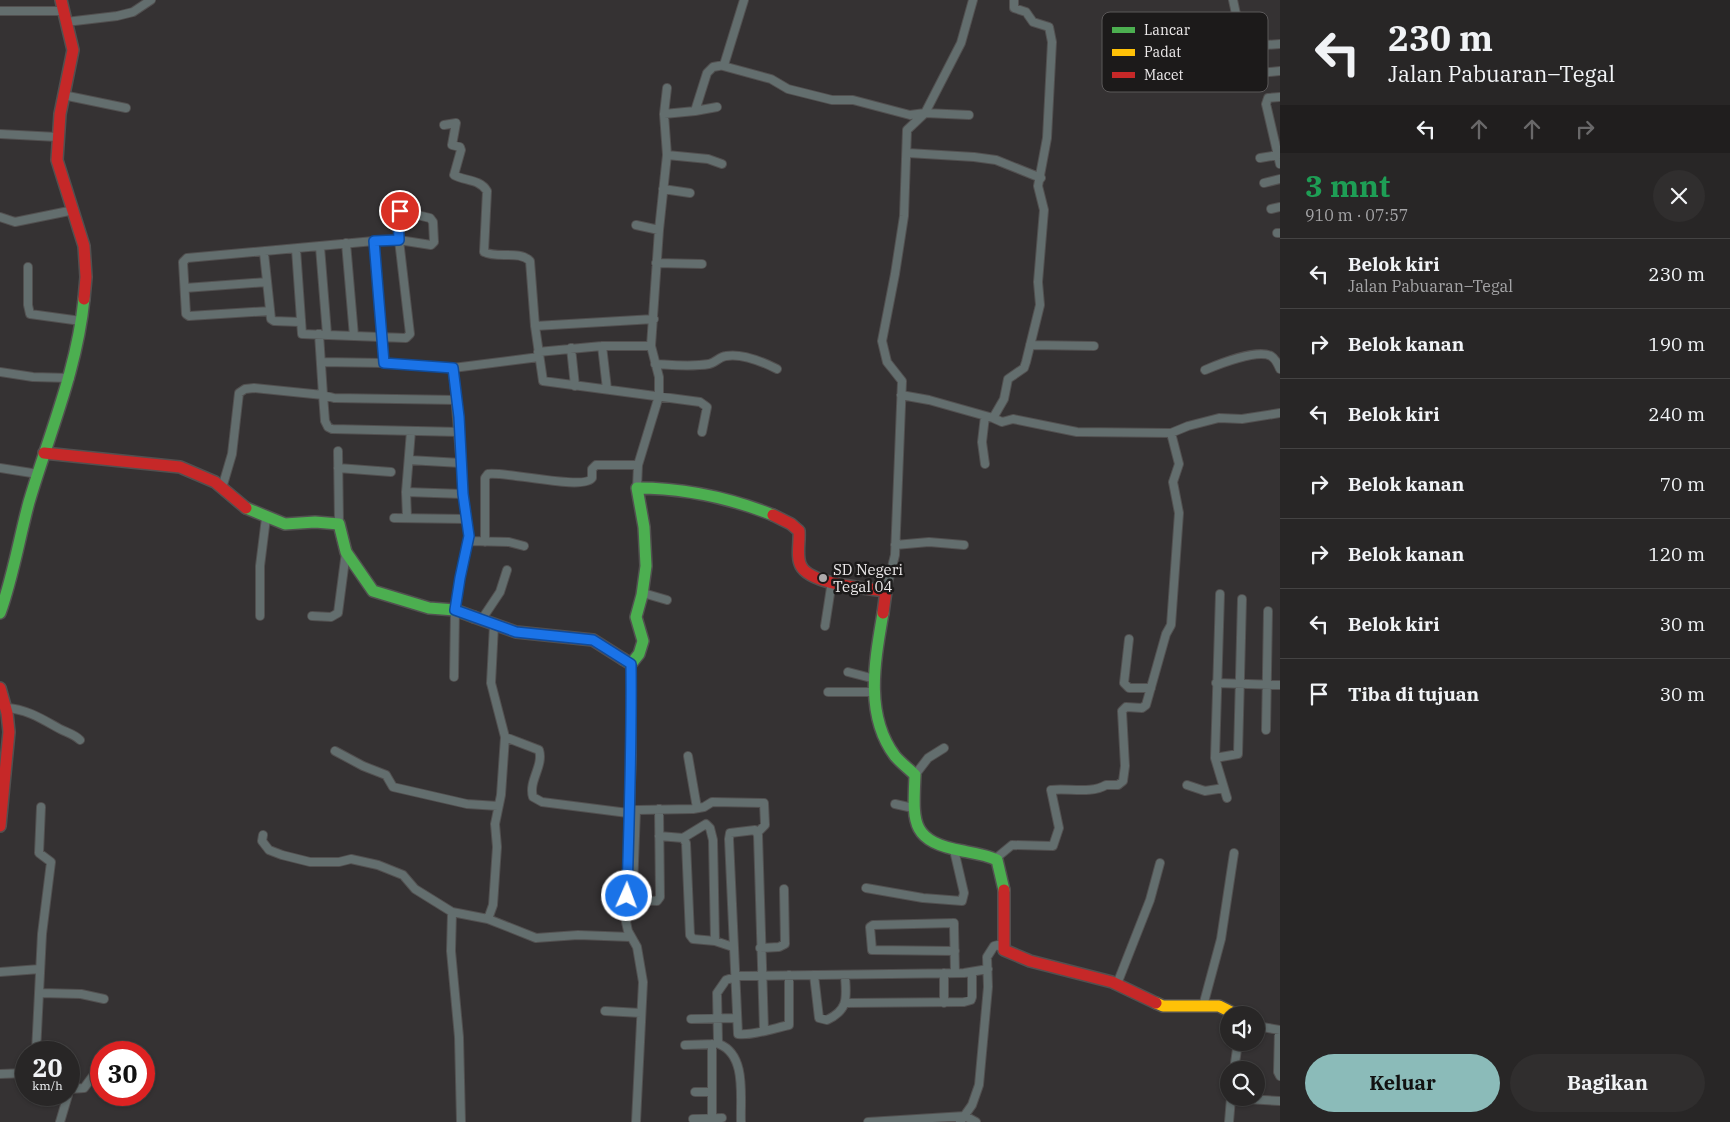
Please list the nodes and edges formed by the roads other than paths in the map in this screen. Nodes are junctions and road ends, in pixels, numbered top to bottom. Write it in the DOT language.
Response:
graph roads {
  1 [pos="151,0"];
  2 [pos="744,0"];
  3 [pos="973,0"];
  4 [pos="1014,0"];
  5 [pos="0,11"];
  6 [pos="63,11"];
  7 [pos="723,66"];
  8 [pos="667,88"];
  9 [pos="63,95"];
  10 [pos="1280,97"];
  11 [pos="717,107"];
  12 [pos="126,108"];
  13 [pos="695,111"];
  14 [pos="925,112"];
  15 [pos="664,114"];
  16 [pos="969,115"];
  17 [pos="444,125"];
  18 [pos="0,134"];
  19 [pos="57,137"];
  20 [pos="908,153"];
  21 [pos="666,155"];
  22 [pos="1278,155"];
  23 [pos="1260,158"];
  24 [pos="722,164"];
  25 [pos="1280,164"];
  26 [pos="1041,178"];
  27 [pos="1280,179"];
  28 [pos="1264,183"];
  29 [pos="663,189"];
  30 [pos="690,192"];
  31 [pos="1280,207"];
  32 [pos="1271,208"];
  33 [pos="74,210"];
  34 [pos="0,217"];
  35 [pos="636,225"];
  36 [pos="659,230"];
  37 [pos="399,240"];
  38 [pos="374,241"];
  39 [pos="346,244"];
  40 [pos="320,247"];
  41 [pos="296,249"];
  42 [pos="264,253"];
  43 [pos="656,263"];
  44 [pos="702,264"];
  45 [pos="28,267"];
  46 [pos="267,282"];
  47 [pos="185,288"];
  48 [pos="270,311"];
  49 [pos="82,315"];
  50 [pos="654,319"];
  51 [pos="300,322"];
  52 [pos="534,326"];
  53 [pos="323,334"];
  54 [pos="354,336"];
  55 [pos="383,337"];
  56 [pos="1030,344"];
  57 [pos="602,346"];
  58 [pos="651,346"];
  59 [pos="1094,346"];
  60 [pos="571,348"];
  61 [pos="538,355"];
  62 [pos="321,362"];
  63 [pos="384,363"];
  64 [pos="655,364"];
  65 [pos="453,368"];
  66 [pos="777,369"];
  67 [pos="1280,369"];
  68 [pos="1206,370"];
  69 [pos="0,372"];
  70 [pos="70,378"];
  71 [pos="575,386"];
  72 [pos="608,389"];
  73 [pos="323,395"];
  74 [pos="901,395"];
  75 [pos="659,396"];
  76 [pos="457,400"];
  77 [pos="1280,413"];
  78 [pos="989,417"];
  79 [pos="411,432"];
  80 [pos="460,432"];
  81 [pos="702,432"];
  82 [pos="1171,433"];
  83 [pos="338,451"];
  84 [pos="44,452"];
  85 [pos="409,460"];
  86 [pos="462,462"];
  87 [pos="985,464"];
  88 [pos="638,465"];
  89 [pos="0,468"];
  90 [pos="338,468"];
  91 [pos="391,472"];
  92 [pos="38,474"];
  93 [pos="222,488"];
  94 [pos="637,488"];
  95 [pos="406,492"];
  96 [pos="463,494"];
  97 [pos="407,517"];
  98 [pos="266,518"];
  99 [pos="394,518"];
  100 [pos="467,519"];
  101 [pos="339,524"];
  102 [pos="469,541"];
  103 [pos="485,542"];
  104 [pos="895,544"];
  105 [pos="964,545"];
  106 [pos="524,546"];
  107 [pos="346,552"];
  108 [pos="507,570"];
  109 [pos="832,581"];
  110 [pos="886,590"];
  111 [pos="643,593"];
  112 [pos="1220,594"];
  113 [pos="1242,599"];
  114 [pos="667,600"];
  115 [pos="455,610"];
  116 [pos="1268,611"];
  117 [pos="0,613"];
  118 [pos="260,616"];
  119 [pos="312,616"];
  120 [pos="482,619"];
  121 [pos="494,625"];
  122 [pos="825,626"];
  123 [pos="1129,639"];
  124 [pos="631,664"];
  125 [pos="848,672"];
  126 [pos="454,677"];
  127 [pos="875,679"];
  128 [pos="1216,683"];
  129 [pos="1240,684"];
  130 [pos="1268,684"];
  131 [pos="1280,685"];
  132 [pos="0,688"];
  133 [pos="1151,688"];
  134 [pos="828,692"];
  135 [pos="873,692"];
  136 [pos="4,707"];
  137 [pos="1266,730"];
  138 [pos="505,737"];
  139 [pos="80,740"];
  140 [pos="944,748"];
  141 [pos="335,750"];
  142 [pos="688,756"];
  143 [pos="1215,758"];
  144 [pos="915,775"];
  145 [pos="1188,785"];
  146 [pos="1224,788"];
  147 [pos="1227,798"];
  148 [pos="895,804"];
  149 [pos="498,806"];
  150 [pos="41,807"];
  151 [pos="697,808"];
  152 [pos="913,808"];
  153 [pos="659,809"];
  154 [pos="628,813"];
  155 [pos="0,826"];
  156 [pos="758,832"];
  157 [pos="263,835"];
  158 [pos="660,836"];
  159 [pos="683,838"];
  160 [pos="954,850"];
  161 [pos="1234,852"];
  162 [pos="995,859"];
  163 [pos="1160,864"];
  164 [pos="866,888"];
  165 [pos="784,889"];
  166 [pos="452,912"];
  167 [pos="488,919"];
  168 [pos="631,936"];
  169 [pos="715,941"];
  170 [pos="733,947"];
  171 [pos="760,948"];
  172 [pos="1004,950"];
  173 [pos="955,951"];
  174 [pos="40,969"];
  175 [pos="988,969"];
  176 [pos="0,972"];
  177 [pos="972,972"];
  178 [pos="944,973"];
  179 [pos="955,973"];
  180 [pos="845,974"];
  181 [pos="789,975"];
  182 [pos="814,975"];
  183 [pos="761,976"];
  184 [pos="734,977"];
  185 [pos="1117,984"];
  186 [pos="40,993"];
  187 [pos="104,999"];
  188 [pos="944,1002"];
  189 [pos="846,1003"];
  190 [pos="1203,1006"];
  191 [pos="1220,1007"];
  192 [pos="606,1011"];
  193 [pos="641,1013"];
  194 [pos="736,1018"];
  195 [pos="691,1019"];
  196 [pos="718,1019"];
  197 [pos="1265,1028"];
  198 [pos="764,1030"];
  199 [pos="1280,1030"];
  200 [pos="37,1041"];
  201 [pos="716,1044"];
  202 [pos="685,1045"];
  203 [pos="15,1073"];
  204 [pos="0,1074"];
  205 [pos="1280,1076"];
  206 [pos="90,1080"];
  207 [pos="80,1089"];
  208 [pos="696,1092"];
  209 [pos="712,1092"];
  210 [pos="1265,1100"];
  211 [pos="1280,1101"];
  212 [pos="65,1106"];
  213 [pos="1230,1106"];
  214 [pos="965,1116"];
  215 [pos="722,1118"];
  216 [pos="693,1119"];
  217 [pos="712,1119"];
  218 [pos="907,1120"];
  219 [pos="880,1121"];
  220 [pos="60,1122"];
  221 [pos="461,1122"];
  222 [pos="636,1122"];
  223 [pos="741,1122"];
  224 [pos="868,1122"];
  225 [pos="960,1122"];
  226 [pos="976,1122"];
  227 [pos="1229,1122"];
  1 -- 6 [label="street"];
  2 -- 7 [label="street"];
  3 -- 14 [label="street"];
  4 -- 26 [label="street"];
  5 -- 6 [label="street"];
  6 -- 9 [label="street"];
  7 -- 13 [label="street"];
  7 -- 14 [label="street"];
  8 -- 15 [label="street"];
  9 -- 12 [label="street"];
  9 -- 19 [label="street"];
  10 -- 22 [label="street"];
  11 -- 13 [label="street"];
  13 -- 15 [label="street"];
  14 -- 16 [label="street"];
  14 -- 20 [label="street"];
  15 -- 21 [label="street"];
  17 -- 52 [label="street"];
  18 -- 19 [label="street"];
  19 -- 33 [label="street"];
  20 -- 26 [label="street"];
  20 -- 74 [label="street"];
  21 -- 24 [label="street"];
  21 -- 29 [label="street"];
  22 -- 23 [label="street"];
  22 -- 25 [label="street"];
  26 -- 56 [label="street"];
  27 -- 28 [label="street"];
  29 -- 30 [label="street"];
  29 -- 36 [label="street"];
  31 -- 32 [label="street"];
  33 -- 34 [label="street"];
  33 -- 49 [label="street"];
  35 -- 36 [label="street"];
  36 -- 43 [label="street"];
  37 -- 37 [label="street"];
  37 -- 38 [label="street"];
  37 -- 55 [label="street"];
  38 -- 39 [label="street"];
  38 -- 55 [label="street"];
  39 -- 40 [label="street"];
  39 -- 54 [label="street"];
  40 -- 41 [label="street"];
  40 -- 53 [label="street"];
  41 -- 42 [label="street"];
  41 -- 51 [label="street"];
  42 -- 46 [label="street"];
  42 -- 47 [label="street"];
  43 -- 44 [label="street"];
  43 -- 50 [label="street"];
  45 -- 49 [label="street"];
  46 -- 47 [label="street"];
  46 -- 48 [label="street"];
  47 -- 48 [label="street"];
  48 -- 51 [label="street"];
  49 -- 70 [label="street"];
  50 -- 52 [label="street"];
  50 -- 58 [label="street"];
  51 -- 53 [label="street"];
  52 -- 61 [label="street"];
  53 -- 54 [label="street"];
  53 -- 62 [label="street"];
  54 -- 55 [label="street"];
  55 -- 63 [label="street"];
  56 -- 59 [label="street"];
  56 -- 78 [label="street"];
  57 -- 58 [label="street"];
  57 -- 60 [label="street"];
  57 -- 72 [label="street"];
  58 -- 64 [label="street"];
  60 -- 61 [label="street"];
  60 -- 71 [label="street"];
  61 -- 65 [label="street"];
  61 -- 71 [label="street"];
  62 -- 63 [label="street"];
  62 -- 73 [label="street"];
  63 -- 65 [label="street"];
  64 -- 66 [label="street"];
  64 -- 75 [label="street"];
  65 -- 76 [label="street"];
  67 -- 68 [label="street"];
  69 -- 70 [label="street"];
  70 -- 84 [label="street"];
  71 -- 72 [label="street"];
  72 -- 75 [label="street"];
  73 -- 76 [label="street"];
  73 -- 79 [label="street"];
  73 -- 93 [label="street"];
  74 -- 78 [label="street"];
  74 -- 104 [label="street"];
  75 -- 81 [label="street"];
  75 -- 88 [label="street"];
  76 -- 80 [label="street"];
  77 -- 82 [label="street"];
  78 -- 82 [label="street"];
  78 -- 87 [label="street"];
  79 -- 80 [label="street"];
  79 -- 85 [label="street"];
  80 -- 86 [label="street"];
  82 -- 133 [label="street"];
  83 -- 90 [label="street"];
  84 -- 92 [label="street"];
  84 -- 93 [label="street"];
  85 -- 86 [label="street"];
  85 -- 95 [label="street"];
  86 -- 96 [label="street"];
  88 -- 94 [label="street"];
  88 -- 103 [label="street"];
  89 -- 92 [label="street"];
  90 -- 91 [label="street"];
  90 -- 101 [label="street"];
  92 -- 117 [label="street"];
  93 -- 98 [label="street"];
  94 -- 109 [label="street"];
  94 -- 111 [label="street"];
  95 -- 96 [label="street"];
  95 -- 97 [label="street"];
  96 -- 100 [label="street"];
  97 -- 99 [label="street"];
  97 -- 100 [label="street"];
  98 -- 101 [label="street"];
  98 -- 118 [label="street"];
  100 -- 102 [label="street"];
  101 -- 107 [label="street"];
  102 -- 103 [label="street"];
  102 -- 115 [label="street"];
  103 -- 106 [label="street"];
  104 -- 105 [label="street"];
  104 -- 110 [label="street"];
  107 -- 115 [label="street"];
  107 -- 119 [label="street"];
  108 -- 120 [label="street"];
  109 -- 110 [label="street"];
  109 -- 122 [label="street"];
  110 -- 127 [label="street"];
  111 -- 114 [label="street"];
  111 -- 124 [label="street"];
  112 -- 128 [label="street"];
  113 -- 129 [label="street"];
  115 -- 120 [label="street"];
  115 -- 126 [label="street"];
  116 -- 130 [label="street"];
  120 -- 121 [label="street"];
  121 -- 124 [label="street"];
  121 -- 138 [label="street"];
  123 -- 133 [label="street"];
  124 -- 154 [label="street"];
  125 -- 127 [label="street"];
  127 -- 135 [label="street"];
  128 -- 129 [label="street"];
  128 -- 143 [label="street"];
  129 -- 130 [label="street"];
  129 -- 143 [label="street"];
  130 -- 131 [label="street"];
  130 -- 137 [label="street"];
  132 -- 136 [label="street"];
  133 -- 162 [label="street"];
  134 -- 135 [label="street"];
  135 -- 144 [label="street"];
  136 -- 139 [label="street"];
  136 -- 155 [label="street"];
  138 -- 149 [label="street"];
  138 -- 154 [label="street"];
  140 -- 144 [label="street"];
  141 -- 149 [label="street"];
  142 -- 151 [label="street"];
  143 -- 146 [label="street"];
  144 -- 152 [label="street"];
  145 -- 146 [label="street"];
  146 -- 147 [label="street"];
  148 -- 152 [label="street"];
  149 -- 167 [label="street"];
  150 -- 174 [label="street"];
  151 -- 153 [label="street"];
  151 -- 156 [label="street"];
  152 -- 160 [label="street"];
  153 -- 158 [label="street"];
  153 -- 158 [label="street"];
  154 -- 168 [label="street"];
  156 -- 170 [label="street"];
  156 -- 171 [label="street"];
  157 -- 166 [label="street"];
  158 -- 159 [label="street"];
  159 -- 169 [label="street"];
  159 -- 169 [label="street"];
  160 -- 162 [label="street"];
  160 -- 164 [label="street"];
  161 -- 190 [label="street"];
  162 -- 172 [label="street"];
  163 -- 185 [label="street"];
  165 -- 171 [label="street"];
  166 -- 167 [label="street"];
  166 -- 221 [label="street"];
  167 -- 168 [label="street"];
  168 -- 193 [label="street"];
  169 -- 170 [label="street"];
  170 -- 184 [label="street"];
  171 -- 183 [label="street"];
  172 -- 175 [label="street"];
  172 -- 185 [label="street"];
  173 -- 173 [label="street"];
  173 -- 179 [label="street"];
  174 -- 176 [label="street"];
  174 -- 186 [label="street"];
  175 -- 177 [label="street"];
  175 -- 214 [label="street"];
  177 -- 179 [label="street"];
  177 -- 188 [label="street"];
  178 -- 179 [label="street"];
  178 -- 180 [label="street"];
  178 -- 188 [label="street"];
  180 -- 182 [label="street"];
  180 -- 189 [label="street"];
  181 -- 182 [label="street"];
  181 -- 183 [label="street"];
  181 -- 198 [label="street"];
  182 -- 189 [label="street"];
  183 -- 184 [label="street"];
  183 -- 198 [label="street"];
  184 -- 194 [label="street"];
  184 -- 196 [label="street"];
  185 -- 190 [label="street"];
  186 -- 187 [label="street"];
  186 -- 200 [label="street"];
  188 -- 189 [label="street"];
  190 -- 191 [label="street"];
  192 -- 193 [label="street"];
  193 -- 222 [label="street"];
  194 -- 196 [label="street"];
  194 -- 198 [label="street"];
  195 -- 196 [label="street"];
  196 -- 201 [label="street"];
  197 -- 199 [label="street"];
  199 -- 205 [label="street"];
  201 -- 202 [label="street"];
  201 -- 209 [label="street"];
  201 -- 223 [label="street"];
  203 -- 204 [label="street"];
  206 -- 207 [label="street"];
  208 -- 209 [label="street"];
  209 -- 217 [label="street"];
  210 -- 211 [label="street"];
  212 -- 220 [label="street"];
  213 -- 227 [label="street"];
  214 -- 218 [label="street"];
  214 -- 225 [label="street"];
  214 -- 226 [label="street"];
  215 -- 217 [label="street"];
  216 -- 217 [label="street"];
  218 -- 219 [label="street"];
  219 -- 224 [label="street"];
}
